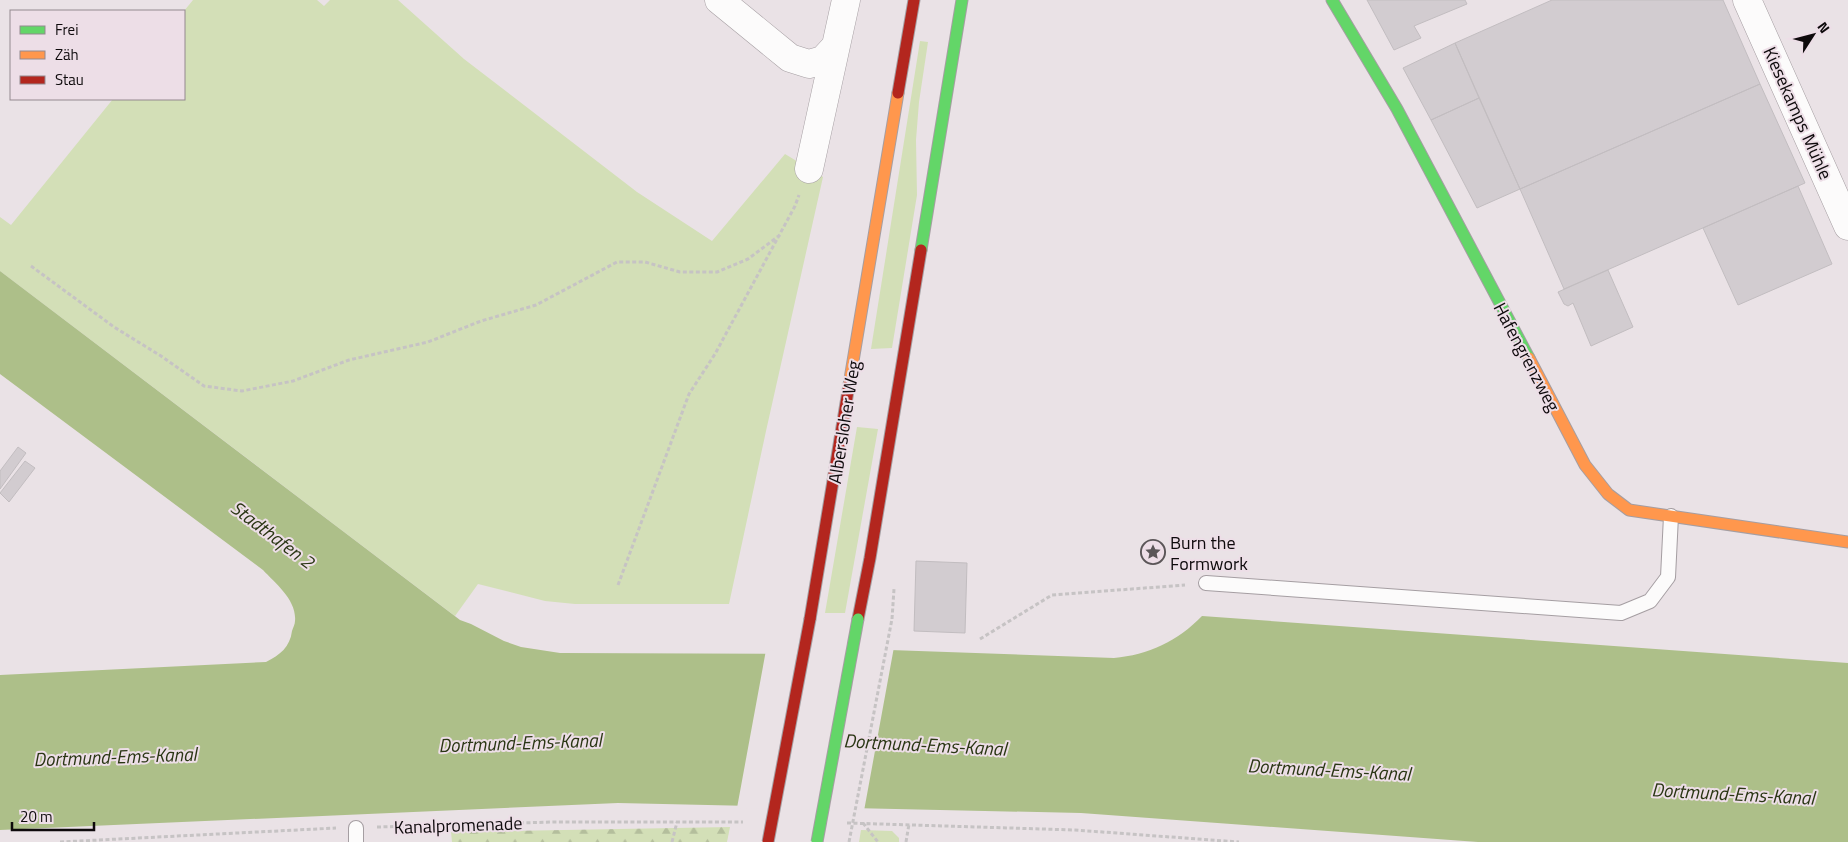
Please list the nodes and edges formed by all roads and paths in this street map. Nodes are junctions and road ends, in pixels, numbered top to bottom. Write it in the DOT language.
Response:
graph roads {
  1 [pos="718,0"];
  2 [pos="846,0"];
  3 [pos="914,0"];
  4 [pos="962,0"];
  5 [pos="1332,0"];
  6 [pos="1747,0"];
  7 [pos="835,47"];
  8 [pos="809,169"];
  9 [pos="1848,226"];
  10 [pos="780,235"];
  11 [pos="31,266"];
  12 [pos="1671,516"];
  13 [pos="1848,542"];
  14 [pos="1206,583"];
  15 [pos="618,585"];
  16 [pos="892,619"];
  17 [pos="980,639"];
  18 [pos="862,823"];
  19 [pos="356,835"];
  20 [pos="60,842"];
  21 [pos="672,842"];
  22 [pos="768,842"];
  23 [pos="817,842"];
  24 [pos="849,842"];
  25 [pos="878,842"];
  26 [pos="906,842"];
  27 [pos="1239,842"];
  1 -- 7 [label="street"];
  2 -- 7 [label="street"];
  3 -- 22 [label="main road, Albersloher Weg, bridge"];
  4 -- 23 [label="main road, bridge"];
  5 -- 12 [label="main road, Hafengrenzweg"];
  6 -- 9 [label="street, Kiesekamps Mühle"];
  7 -- 8 [label="street"];
  8 -- 10 [label="path"];
  10 -- 11 [label="path"];
  10 -- 15 [label="path"];
  12 -- 13 [label="main road, Hafengrenzweg"];
  12 -- 14 [label="lane"];
  14 -- 17 [label="path"];
  16 -- 24 [label="path, bridge"];
  18 -- 25 [label="path"];
  19 -- 20 [label="path, Kanalpromenade"];
  19 -- 21 [label="path, Kanalpromenade"];
  26 -- 27 [label="path"];
}
